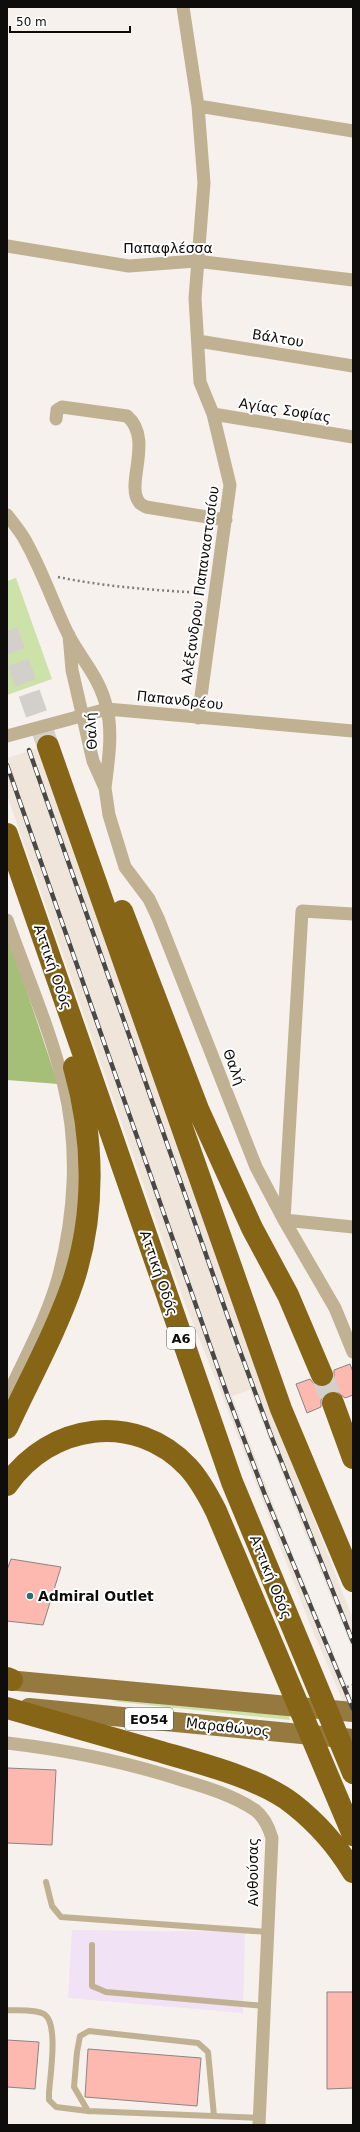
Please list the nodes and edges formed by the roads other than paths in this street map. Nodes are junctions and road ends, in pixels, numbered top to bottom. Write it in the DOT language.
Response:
graph roads {
  1 [pos="183,7"];
  2 [pos="198,106"];
  3 [pos="353,131"];
  4 [pos="7,246"];
  5 [pos="196,261"];
  6 [pos="353,280"];
  7 [pos="198,340"];
  8 [pos="353,366"];
  9 [pos="213,414"];
  10 [pos="56,418"];
  11 [pos="353,437"];
  12 [pos="7,515"];
  13 [pos="226,520"];
  14 [pos="69,635"];
  15 [pos="108,709"];
  16 [pos="83,714"];
  17 [pos="198,718"];
  18 [pos="353,732"];
  19 [pos="7,736"];
  20 [pos="104,788"];
  21 [pos="7,834"];
  22 [pos="29,896"];
  23 [pos="353,914"];
  24 [pos="7,920"];
  25 [pos="284,1220"];
  26 [pos="353,1227"];
  27 [pos="353,1352"];
  28 [pos="322,1374"];
  29 [pos="7,1397"];
  30 [pos="333,1403"];
  31 [pos="7,1428"];
  32 [pos="353,1458"];
  33 [pos="7,1485"];
  34 [pos="353,1581"];
  35 [pos="9,1679"];
  36 [pos="7,1707"];
  37 [pos="353,1712"];
  38 [pos="353,1739"];
  39 [pos="7,1743"];
  40 [pos="353,1773"];
  41 [pos="353,1835"];
  42 [pos="353,1872"];
  43 [pos="46,1882"];
  44 [pos="268,1932"];
  45 [pos="92,1946"];
  46 [pos="265,2006"];
  47 [pos="7,2010"];
  48 [pos="88,2111"];
  49 [pos="214,2116"];
  50 [pos="259,2121"];
  1 -- 2 [label="street, Αλέξανδρου Παπαναστασίου"];
  2 -- 3 [label="street"];
  2 -- 5 [label="street, Αλέξανδρου Παπαναστασίου"];
  4 -- 5 [label="street, Παπαφλέσσα"];
  5 -- 6 [label="street, Παπαφλέσσα"];
  5 -- 7 [label="street, Αλέξανδρου Παπαναστασίου"];
  7 -- 8 [label="street, Βάλτου"];
  7 -- 9 [label="street, Αλέξανδρου Παπαναστασίου"];
  9 -- 11 [label="street, Αγίας Σοφίας"];
  9 -- 13 [label="street, Αλέξανδρου Παπαναστασίου"];
  10 -- 13 [label="street"];
  12 -- 14 [label="street, Θαλή"];
  13 -- 17 [label="street, Αλέξανδρου Παπαναστασίου"];
  14 -- 15 [label="street, Θαλή"];
  14 -- 16 [label="street, Θαλή"];
  15 -- 16 [label="street, Παπανδρέου"];
  15 -- 17 [label="street, Παπανδρέου"];
  15 -- 20 [label="street, Θαλή"];
  16 -- 19 [label="street, Παπανδρέου"];
  16 -- 20 [label="street, Θαλή"];
  17 -- 18 [label="street, Παπανδρέου"];
  20 -- 25 [label="street, Θαλή"];
  21 -- 22 [label="highway, Αττική Οδός / Α6"];
  22 -- 31 [label="highway"];
  22 -- 40 [label="highway, Αττική Οδός / Α6"];
  23 -- 25 [label="street"];
  24 -- 29 [label="street"];
  25 -- 26 [label="street"];
  25 -- 27 [label="street, Θαλή"];
  28 -- 34 [label="highway"];
  30 -- 32 [label="highway"];
  33 -- 41 [label="highway"];
  35 -- 37 [label="main road, Μαραθώνος / ΕΟ54"];
  36 -- 38 [label="main road, Μαραθώνος / ΕΟ54"];
  36 -- 42 [label="highway"];
  39 -- 44 [label="street, Ανθούσας"];
  43 -- 44 [label="lane"];
  44 -- 46 [label="street, Ανθούσας"];
  45 -- 46 [label="lane"];
  46 -- 50 [label="street, Ανθούσας"];
  47 -- 48 [label="lane"];
  48 -- 49 [label="lane"];
  48 -- 49 [label="lane"];
  49 -- 50 [label="lane"];
}
